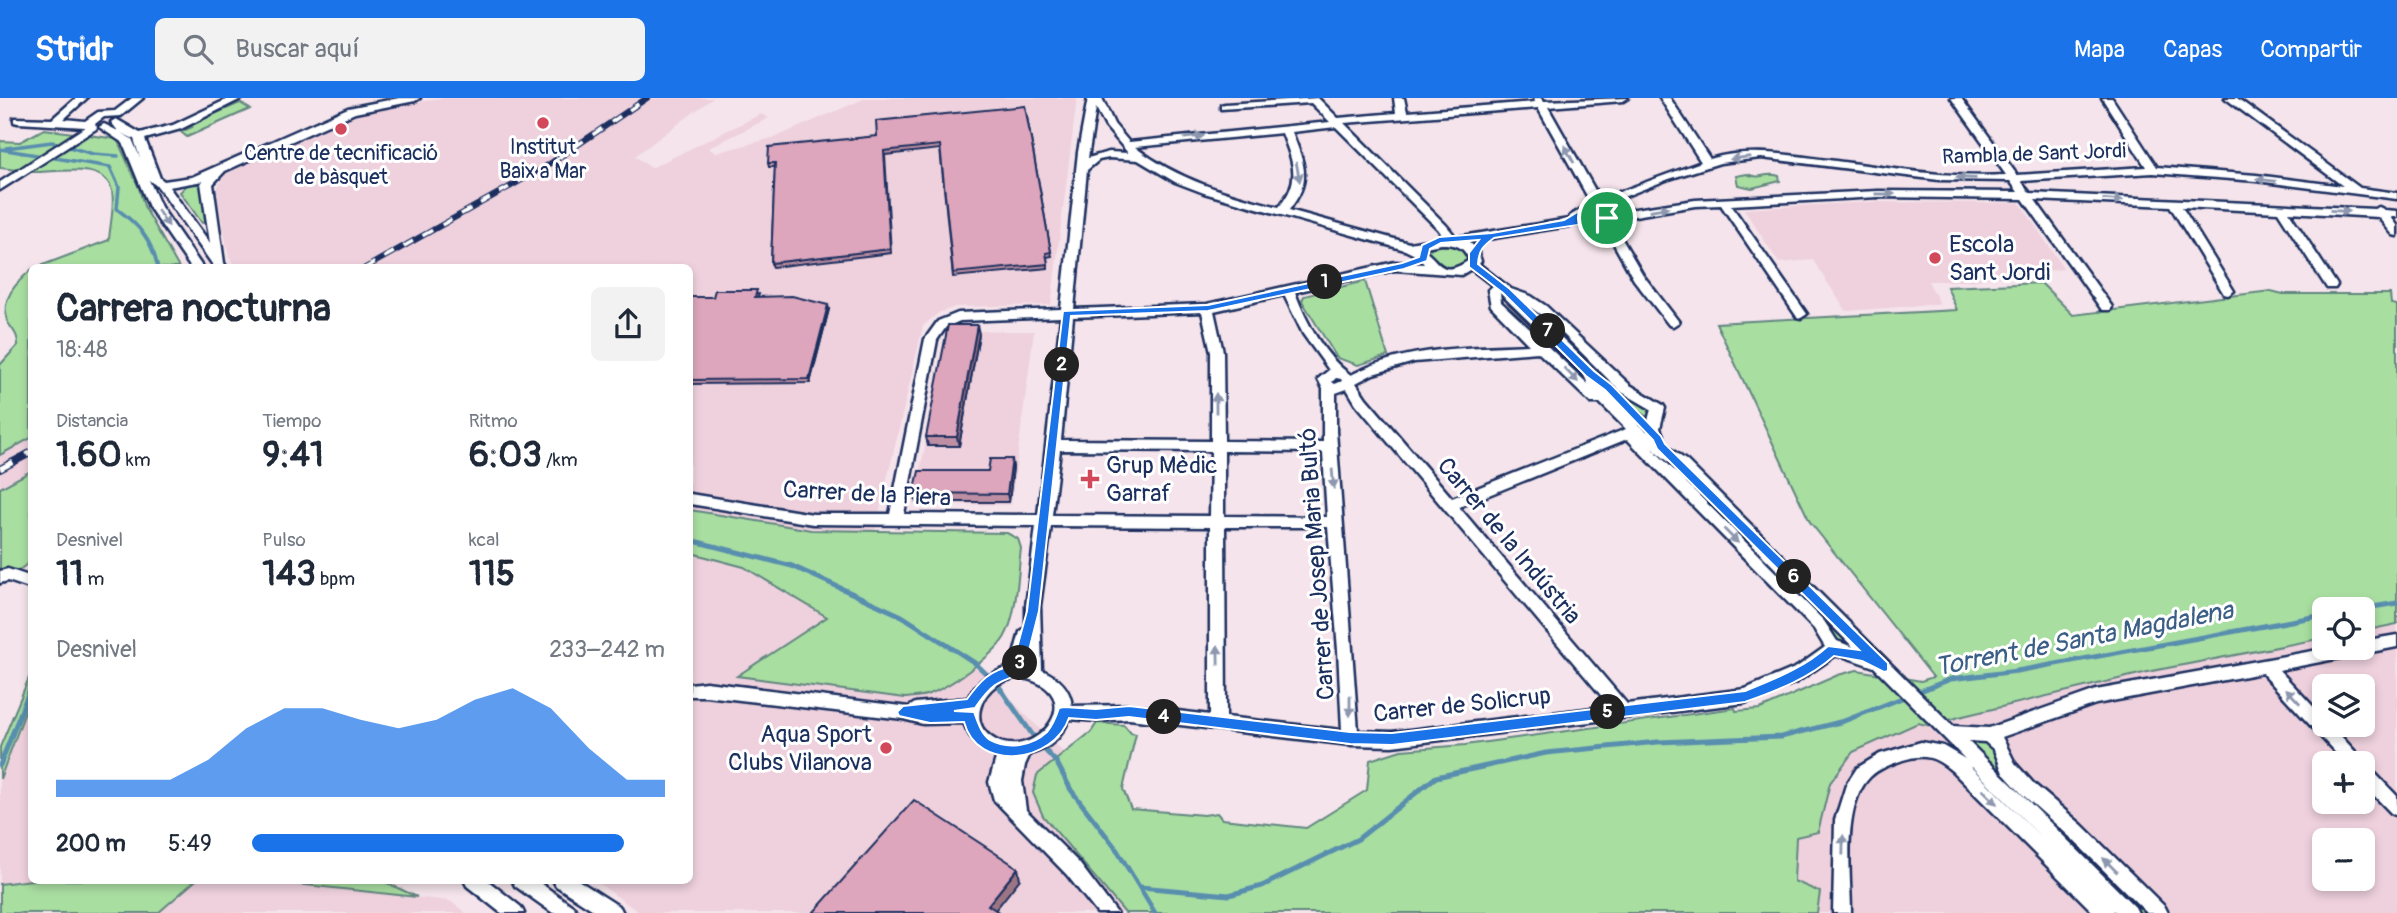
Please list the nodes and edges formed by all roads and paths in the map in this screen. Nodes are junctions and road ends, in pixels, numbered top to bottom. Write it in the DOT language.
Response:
graph roads {
  1 [pos="82,98"];
  2 [pos="129,98"];
  3 [pos="138,98"];
  4 [pos="238,98"];
  5 [pos="415,98"];
  6 [pos="1095,98"];
  7 [pos="1399,98"];
  8 [pos="1623,98"];
  9 [pos="1665,98"];
  10 [pos="1956,98"];
  11 [pos="2107,98"];
  12 [pos="2230,98"];
  13 [pos="1313,99"];
  14 [pos="1540,101"];
  15 [pos="1225,107"];
  16 [pos="114,116"];
  17 [pos="1402,116"];
  18 [pos="18,120"];
  19 [pos="55,122"];
  20 [pos="1336,123"];
  21 [pos="95,124"];
  22 [pos="1286,129"];
  23 [pos="139,137"];
  24 [pos="1126,145"];
  25 [pos="1139,157"];
  26 [pos="1707,164"];
  27 [pos="1084,167"];
  28 [pos="2153,170"];
  29 [pos="2011,177"];
  30 [pos="201,181"];
  31 [pos="162,185"];
  32 [pos="0,187"];
  33 [pos="2358,191"];
  34 [pos="2025,196"];
  35 [pos="2397,196"];
  36 [pos="1724,202"];
  37 [pos="2173,202"];
  38 [pos="1596,204"];
  39 [pos="2281,208"];
  40 [pos="1282,211"];
  41 [pos="2382,213"];
  42 [pos="2397,214"];
  43 [pos="1607,218"];
  44 [pos="1567,222"];
  45 [pos="1438,225"];
  46 [pos="2397,232"];
  47 [pos="1492,236"];
  48 [pos="1454,240"];
  49 [pos="1427,250"];
  50 [pos="1473,259"];
  51 [pos="194,264"];
  52 [pos="219,264"];
  53 [pos="220,264"];
  54 [pos="1404,265"];
  55 [pos="1437,269"];
  56 [pos="1457,272"];
  57 [pos="2332,285"];
  58 [pos="1288,290"];
  59 [pos="1500,291"];
  60 [pos="2228,292"];
  61 [pos="2106,307"];
  62 [pos="1208,308"];
  63 [pos="1067,313"];
  64 [pos="1801,314"];
  65 [pos="1673,321"];
  66 [pos="1538,322"];
  67 [pos="1537,343"];
  68 [pos="1590,373"];
  69 [pos="1337,381"];
  70 [pos="1618,412"];
  71 [pos="1654,419"];
  72 [pos="1639,421"];
  73 [pos="1629,433"];
  74 [pos="1659,442"];
  75 [pos="1054,445"];
  76 [pos="1216,446"];
  77 [pos="1331,447"];
  78 [pos="693,499"];
  79 [pos="1449,505"];
  80 [pos="896,519"];
  81 [pos="1043,521"];
  82 [pos="1337,522"];
  83 [pos="1218,523"];
  84 [pos="0,577"];
  85 [pos="28,582"];
  86 [pos="1032,617"];
  87 [pos="2397,641"];
  88 [pos="2375,645"];
  89 [pos="1840,650"];
  90 [pos="2312,656"];
  91 [pos="2265,665"];
  92 [pos="1884,667"];
  93 [pos="1013,671"];
  94 [pos="1034,672"];
  95 [pos="693,690"];
  96 [pos="971,705"];
  97 [pos="1623,710"];
  98 [pos="1063,713"];
  99 [pos="1219,723"];
  100 [pos="1943,727"];
  101 [pos="1989,735"];
  102 [pos="1350,738"];
  103 [pos="1026,749"];
  104 [pos="1006,751"];
  105 [pos="2345,751"];
  106 [pos="1966,774"];
  107 [pos="2375,785"];
  108 [pos="2397,808"];
  109 [pos="1018,812"];
  110 [pos="478,884"];
  111 [pos="527,884"];
  112 [pos="568,884"];
  113 [pos="515,913"];
  114 [pos="568,913"];
  115 [pos="614,913"];
  116 [pos="1108,913"];
  117 [pos="1842,913"];
  118 [pos="2106,913"];
  119 [pos="2129,913"];
  120 [pos="2159,913"];
  1 -- 19 [label="street"];
  2 -- 16 [label="street"];
  3 -- 16 [label="street"];
  4 -- 23 [label="street"];
  5 -- 30 [label="street"];
  6 -- 24 [label="street"];
  6 -- 27 [label="street"];
  7 -- 17 [label="street"];
  8 -- 14 [label="street"];
  9 -- 26 [label="street"];
  10 -- 29 [label="street"];
  11 -- 28 [label="street"];
  12 -- 33 [label="street"];
  13 -- 15 [label="street"];
  13 -- 20 [label="street"];
  14 -- 17 [label="street"];
  38 -- 14 [label="street, one-way"];
  16 -- 21 [label="street"];
  16 -- 23 [label="street"];
  17 -- 20 [label="street"];
  18 -- 19 [label="street"];
  19 -- 21 [label="street"];
  20 -- 22 [label="street"];
  20 -- 45 [label="street"];
  21 -- 32 [label="street"];
  21 -- 51 [label="street, one-way"];
  24 -- 22 [label="street, one-way"];
  22 -- 40 [label="street, one-way"];
  23 -- 31 [label="street"];
  24 -- 25 [label="street"];
  25 -- 27 [label="street"];
  25 -- 40 [label="street"];
  29 -- 26 [label="street, Rambla de Sant Jordi, one-way"];
  26 -- 38 [label="street, Rambla de Sant Jordi"];
  27 -- 63 [label="street"];
  28 -- 29 [label="street, Rambla de Sant Jordi"];
  33 -- 28 [label="street, Rambla de Sant Jordi, one-way"];
  29 -- 34 [label="street"];
  30 -- 31 [label="street"];
  30 -- 53 [label="street"];
  31 -- 52 [label="street"];
  33 -- 35 [label="street, Rambla de Sant Jordi"];
  33 -- 41 [label="street"];
  36 -- 34 [label="street, Rambla de Sant Jordi, one-way"];
  34 -- 37 [label="street, Rambla de Sant Jordi, one-way"];
  34 -- 61 [label="street"];
  43 -- 36 [label="street, Rambla de Sant Jordi, one-way"];
  36 -- 64 [label="street"];
  37 -- 39 [label="street, Rambla de Sant Jordi"];
  37 -- 60 [label="street"];
  38 -- 43 [label="street"];
  38 -- 44 [label="street, Rambla de Sant Jordi"];
  39 -- 41 [label="street, Rambla de Sant Jordi, one-way"];
  39 -- 57 [label="street"];
  40 -- 49 [label="street"];
  41 -- 42 [label="street, Rambla de Sant Jordi"];
  41 -- 46 [label="street"];
  43 -- 44 [label="street, Rambla de Sant Jordi"];
  43 -- 65 [label="street"];
  44 -- 47 [label="street, Rambla de Sant Jordi"];
  45 -- 48 [label="street"];
  45 -- 49 [label="street"];
  47 -- 48 [label="street, Rambla de Sant Jordi"];
  47 -- 50 [label="street"];
  48 -- 49 [label="street, Rambla de Sant Jordi"];
  48 -- 50 [label="street"];
  49 -- 54 [label="street, Rambla de Sant Jordi"];
  49 -- 55 [label="street"];
  50 -- 56 [label="street"];
  50 -- 59 [label="street"];
  54 -- 55 [label="street"];
  54 -- 58 [label="street"];
  55 -- 56 [label="street"];
  56 -- 59 [label="street"];
  58 -- 62 [label="street"];
  58 -- 69 [label="street"];
  59 -- 66 [label="street"];
  59 -- 67 [label="street"];
  59 -- 71 [label="street"];
  62 -- 63 [label="street"];
  76 -- 62 [label="street, one-way"];
  63 -- 75 [label="street"];
  63 -- 80 [label="street"];
  66 -- 67 [label="street"];
  66 -- 68 [label="street"];
  67 -- 69 [label="street"];
  67 -- 73 [label="street, one-way"];
  68 -- 70 [label="street"];
  68 -- 72 [label="street"];
  69 -- 77 [label="street, Carrer de Josep Maria Bultó"];
  69 -- 79 [label="street, Carrer de la Indústria"];
  70 -- 72 [label="street"];
  70 -- 74 [label="street"];
  71 -- 72 [label="street"];
  71 -- 74 [label="street"];
  72 -- 74 [label="street"];
  73 -- 79 [label="street"];
  73 -- 89 [label="street, one-way"];
  74 -- 92 [label="street"];
  75 -- 76 [label="street"];
  75 -- 81 [label="street"];
  76 -- 77 [label="street"];
  76 -- 83 [label="street"];
  77 -- 82 [label="street, Carrer de Josep Maria Bultó, one-way"];
  78 -- 80 [label="street, Carrer de la Piera"];
  79 -- 97 [label="street, Carrer de la Indústria"];
  80 -- 81 [label="street, Carrer de la Piera"];
  81 -- 83 [label="street, Carrer de la Piera"];
  81 -- 86 [label="street"];
  82 -- 83 [label="street, Carrer de la Piera"];
  82 -- 102 [label="street, Carrer de Josep Maria Bultó, one-way"];
  99 -- 83 [label="street, one-way"];
  84 -- 85 [label="street"];
  86 -- 93 [label="street"];
  86 -- 94 [label="street"];
  87 -- 88 [label="street"];
  89 -- 92 [label="street"];
  89 -- 97 [label="street, Carrer de Solicrup"];
  90 -- 91 [label="street"];
  91 -- 101 [label="street"];
  105 -- 91 [label="street, one-way"];
  92 -- 100 [label="street"];
  93 -- 94 [label="street"];
  93 -- 96 [label="street"];
  94 -- 98 [label="street"];
  95 -- 96 [label="street"];
  96 -- 104 [label="street"];
  97 -- 102 [label="street, Carrer de Solicrup"];
  98 -- 99 [label="street, Carrer de Solicrup"];
  98 -- 103 [label="street"];
  99 -- 102 [label="street, Carrer de Solicrup"];
  100 -- 101 [label="street"];
  100 -- 106 [label="street"];
  100 -- 119 [label="street"];
  120 -- 101 [label="street, one-way"];
  103 -- 104 [label="street"];
  103 -- 109 [label="street"];
  104 -- 109 [label="street"];
  117 -- 106 [label="street, one-way"];
  106 -- 118 [label="street, one-way"];
  107 -- 108 [label="street"];
  109 -- 116 [label="street"];
  110 -- 113 [label="street"];
  111 -- 114 [label="street"];
  112 -- 115 [label="street"];
}
